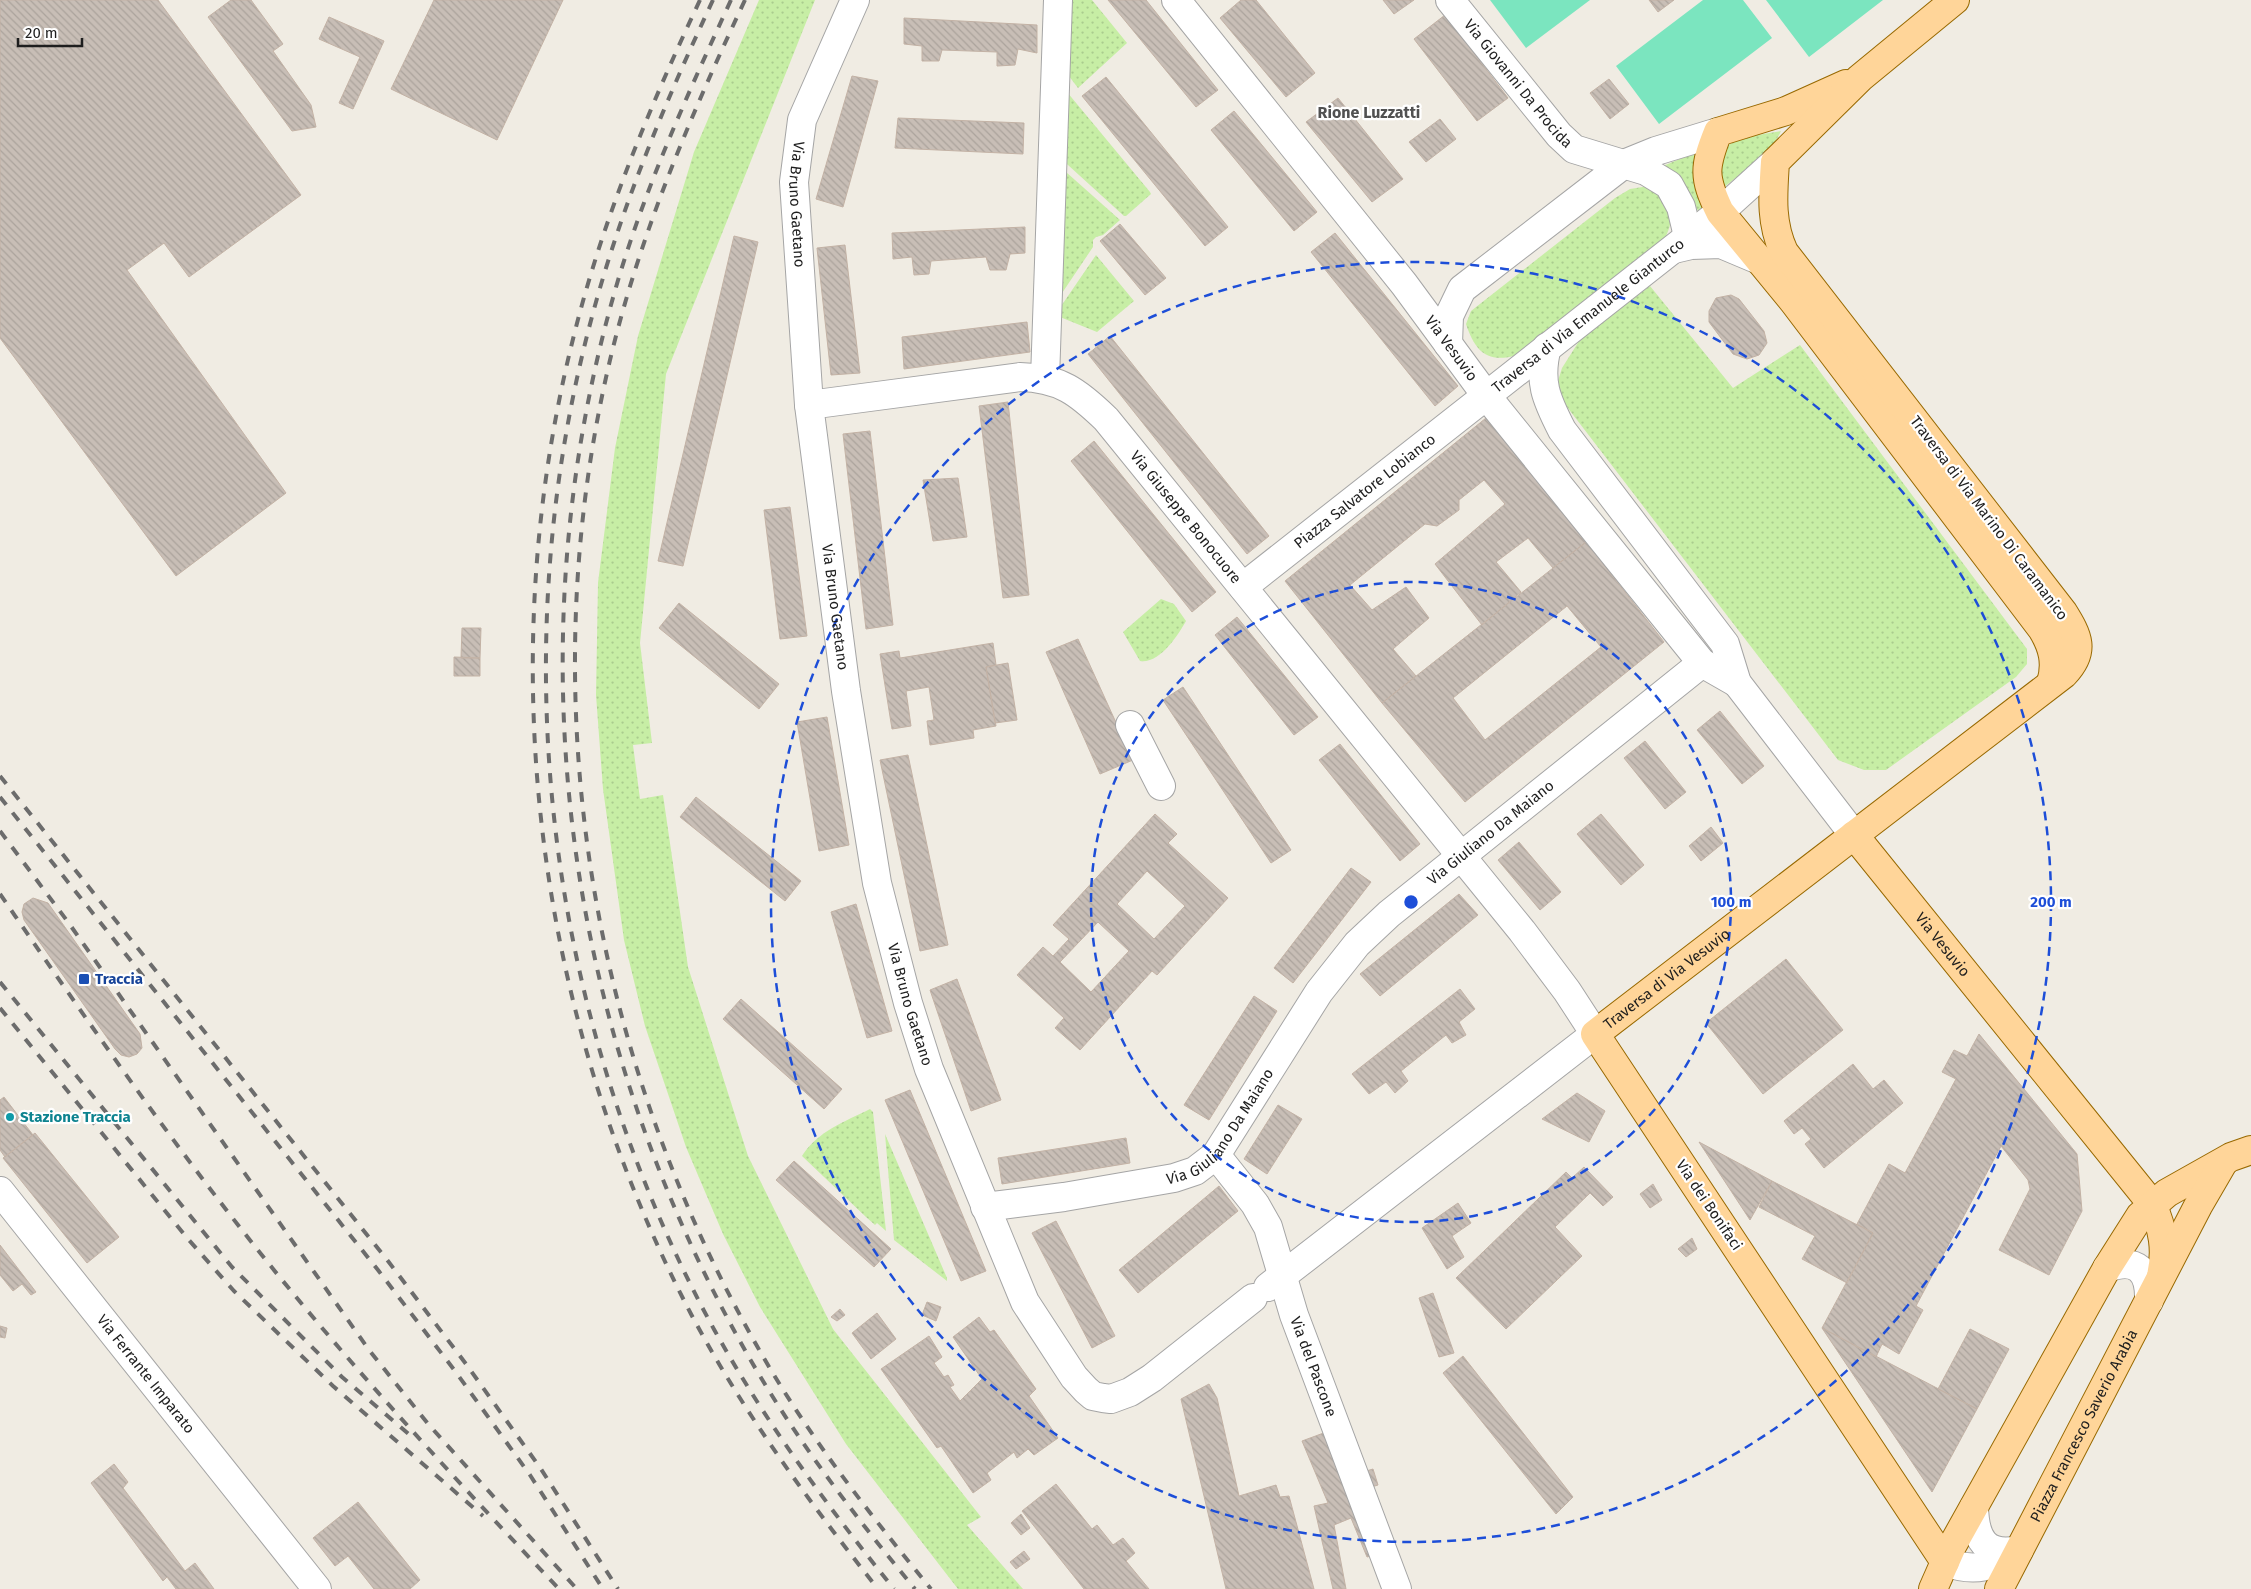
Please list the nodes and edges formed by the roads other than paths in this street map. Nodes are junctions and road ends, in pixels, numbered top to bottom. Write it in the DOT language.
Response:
graph roads {
  1 [pos="855,0"];
  2 [pos="1058,0"];
  3 [pos="1176,0"];
  4 [pos="1450,0"];
  5 [pos="1955,0"];
  6 [pos="1860,78"];
  7 [pos="1718,132"];
  8 [pos="1775,162"];
  9 [pos="1624,164"];
  10 [pos="1720,212"];
  11 [pos="1680,242"];
  12 [pos="1759,260"];
  13 [pos="1404,284"];
  14 [pos="1462,289"];
  15 [pos="1448,344"];
  16 [pos="1547,347"];
  17 [pos="1045,379"];
  18 [pos="1485,394"];
  19 [pos="809,405"];
  20 [pos="1242,587"];
  21 [pos="1702,663"];
  22 [pos="1737,683"];
  23 [pos="2051,684"];
  24 [pos="1130,726"];
  25 [pos="1161,786"];
  26 [pos="1854,835"];
  27 [pos="1462,856"];
  28 [pos="1595,1034"];
  29 [pos="2251,1150"];
  30 [pos="1216,1156"];
  31 [pos="2224,1162"];
  32 [pos="0,1191"];
  33 [pos="2152,1204"];
  34 [pos="985,1207"];
  35 [pos="2107,1268"];
  36 [pos="2161,1276"];
  37 [pos="1268,1287"];
  38 [pos="2149,1301"];
  39 [pos="1974,1507"];
  40 [pos="2019,1550"];
  41 [pos="1945,1562"];
  42 [pos="317,1589"];
  43 [pos="1397,1589"];
  44 [pos="1933,1589"];
  45 [pos="1956,1589"];
  46 [pos="2000,1589"];
  1 -- 19 [label="street, Via Bruno Gaetano"];
  2 -- 17 [label="street"];
  3 -- 13 [label="street, Via Vesuvio"];
  4 -- 9 [label="street, Via Giovanni Da Procida"];
  5 -- 6 [label="main road, Traversa di Via Emanuele Gianturco"];
  6 -- 7 [label="main road, Traversa di Via Emanuele Gianturco"];
  6 -- 8 [label="main road, Traversa di Via Emanuele Gianturco"];
  7 -- 9 [label="street, Traversa di Via Emanuele Gianturco"];
  7 -- 10 [label="main road"];
  8 -- 10 [label="street, Traversa di Via Emanuele Gianturco"];
  8 -- 23 [label="main road, Traversa di Via Marino Di Caramanico"];
  9 -- 11 [label="street, Traversa di Via Emanuele Gianturco"];
  9 -- 14 [label="street, Traversa di Via Emanuele Gianturco"];
  10 -- 11 [label="street, Traversa di Via Emanuele Gianturco"];
  10 -- 12 [label="main road, Traversa di Via Marino Di Caramanico"];
  11 -- 12 [label="street, Traversa di Via Marino Di Caramanico"];
  11 -- 16 [label="street, Traversa di Via Emanuele Gianturco"];
  12 -- 23 [label="main road, Traversa di Via Marino Di Caramanico"];
  13 -- 14 [label="street"];
  13 -- 15 [label="street, Via Vesuvio"];
  14 -- 15 [label="street, Traversa di Via Emanuele Gianturco"];
  15 -- 18 [label="street, Via Vesuvio"];
  16 -- 18 [label="street, Traversa di Via Emanuele Gianturco"];
  16 -- 22 [label="street, Via Vesuvio"];
  17 -- 19 [label="street, Via Giuseppe Bonocuore"];
  17 -- 20 [label="street, Via Giuseppe Bonocuore"];
  18 -- 20 [label="street, Piazza Salvatore Lobianco"];
  18 -- 21 [label="street, Via Vesuvio"];
  19 -- 34 [label="street, Via Bruno Gaetano"];
  20 -- 27 [label="street, Via Giuseppe Bonocuore"];
  21 -- 22 [label="street, Via Vesuvio"];
  21 -- 27 [label="street, Via Giuliano Da Maiano"];
  22 -- 26 [label="street, Via Vesuvio"];
  23 -- 26 [label="main road, Traversa di Via Vesuvio"];
  24 -- 25 [label="street"];
  26 -- 28 [label="main road, Traversa di Via Vesuvio"];
  26 -- 33 [label="main road, Via Vesuvio"];
  27 -- 28 [label="street, Via dei Bonifaci"];
  27 -- 30 [label="street, Via Giuliano Da Maiano"];
  28 -- 37 [label="street, Traversa di Via Vesuvio"];
  28 -- 41 [label="main road, Via dei Bonifaci"];
  29 -- 31 [label="main road"];
  30 -- 34 [label="street, Via Giuliano Da Maiano"];
  30 -- 37 [label="street, Via del Pascone"];
  31 -- 33 [label="main road"];
  31 -- 36 [label="main road, Piazza Francesco Saverio Arabia"];
  32 -- 42 [label="street, Via Ferrante Imparato"];
  33 -- 35 [label="main road"];
  33 -- 36 [label="main road, Via Vesuvio"];
  34 -- 37 [label="street"];
  35 -- 38 [label="street"];
  35 -- 39 [label="main road"];
  36 -- 38 [label="main road, Piazza Francesco Saverio Arabia"];
  37 -- 43 [label="street, Via del Pascone"];
  38 -- 40 [label="main road, Piazza Francesco Saverio Arabia"];
  39 -- 40 [label="street"];
  39 -- 41 [label="main road"];
  40 -- 41 [label="street"];
  40 -- 46 [label="main road, Piazza Francesco Saverio Arabia"];
  41 -- 44 [label="main road"];
  41 -- 45 [label="street"];
}
